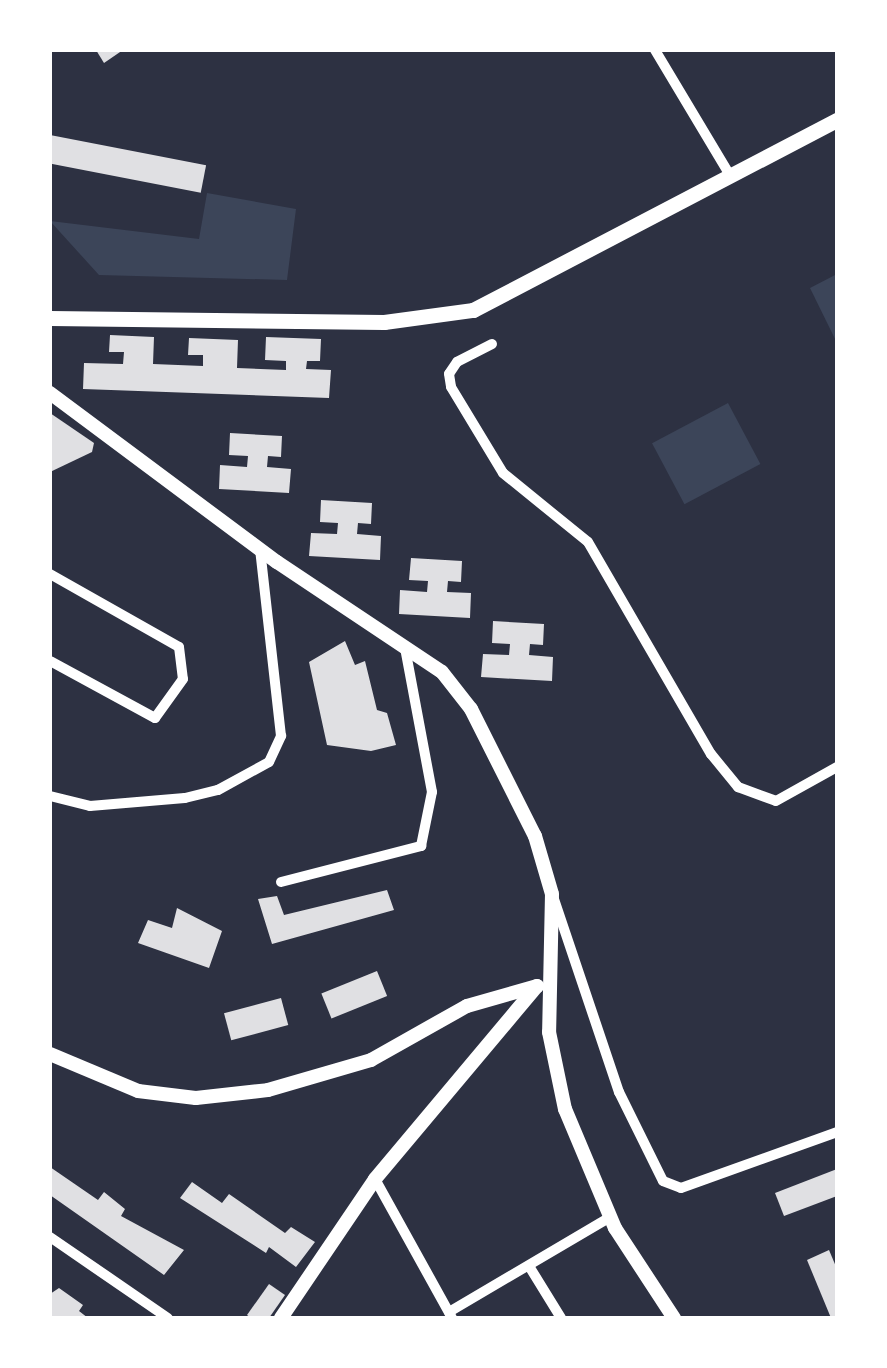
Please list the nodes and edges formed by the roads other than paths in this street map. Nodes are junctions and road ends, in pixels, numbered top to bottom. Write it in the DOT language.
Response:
graph roads {
  1 [pos="655,50"];
  2 [pos="837,120"];
  3 [pos="731,176"];
  4 [pos="50,318"];
  5 [pos="492,344"];
  6 [pos="50,393"];
  7 [pos="260,550"];
  8 [pos="50,574"];
  9 [pos="405,648"];
  10 [pos="50,661"];
  11 [pos="837,767"];
  12 [pos="50,796"];
  13 [pos="282,882"];
  14 [pos="552,894"];
  15 [pos="551,966"];
  16 [pos="537,986"];
  17 [pos="50,1054"];
  18 [pos="837,1132"];
  19 [pos="375,1180"];
  20 [pos="610,1218"];
  21 [pos="50,1237"];
  22 [pos="529,1266"];
  23 [pos="451,1315"];
  24 [pos="168,1318"];
  25 [pos="281,1318"];
  26 [pos="562,1318"];
  27 [pos="674,1318"];
  1 -- 3 [label="street"];
  2 -- 3 [label="main road"];
  3 -- 4 [label="main road"];
  5 -- 11 [label="street"];
  6 -- 7 [label="street"];
  7 -- 9 [label="street"];
  7 -- 12 [label="street"];
  8 -- 10 [label="street"];
  9 -- 13 [label="street"];
  9 -- 14 [label="street"];
  14 -- 15 [label="street"];
  14 -- 18 [label="street"];
  15 -- 16 [label="street"];
  15 -- 20 [label="street"];
  16 -- 17 [label="street"];
  16 -- 19 [label="street"];
  19 -- 23 [label="street"];
  19 -- 25 [label="street"];
  20 -- 22 [label="street"];
  20 -- 27 [label="street"];
  21 -- 24 [label="street"];
  22 -- 23 [label="street"];
  22 -- 26 [label="street"];
}
